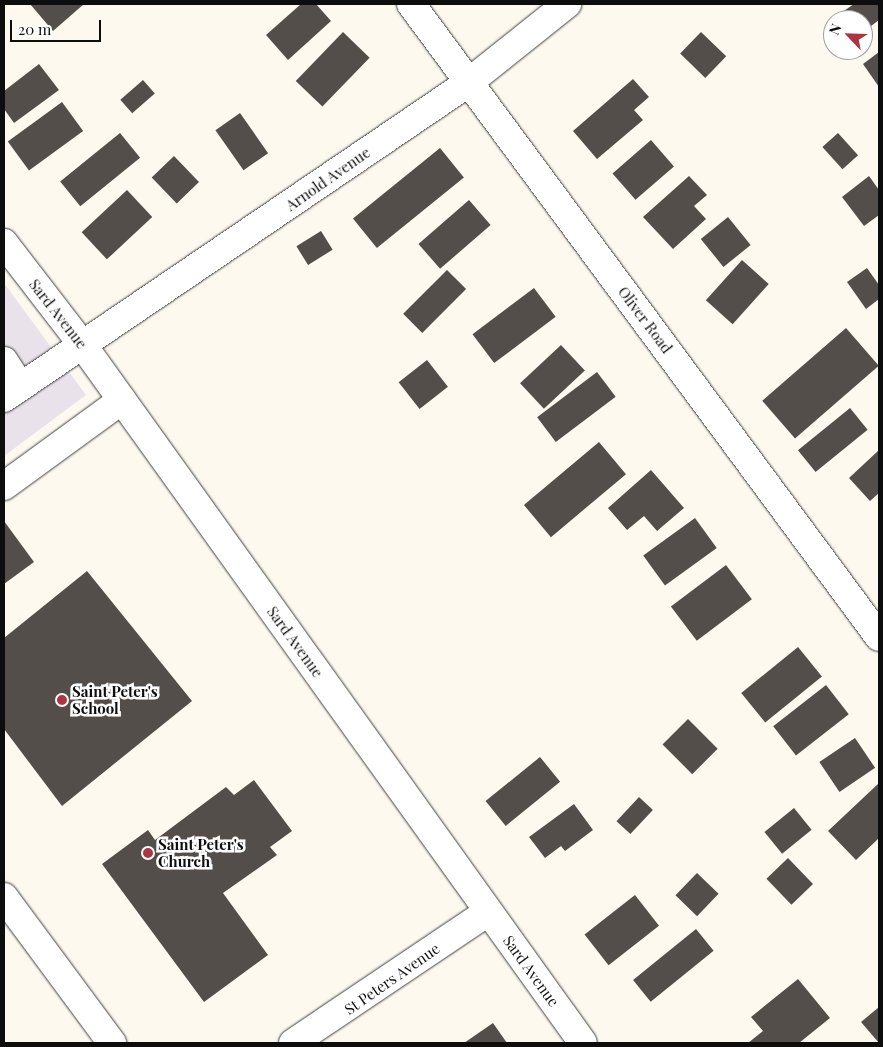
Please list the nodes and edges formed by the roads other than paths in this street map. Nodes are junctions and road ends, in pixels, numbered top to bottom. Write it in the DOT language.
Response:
graph roads {
  1 [pos="411,4"];
  2 [pos="567,4"];
  3 [pos="468,83"];
  4 [pos="5,248"];
  5 [pos="84,347"];
  6 [pos="4,361"];
  7 [pos="12,392"];
  8 [pos="122,400"];
  9 [pos="4,486"];
  10 [pos="879,638"];
  11 [pos="4,897"];
  12 [pos="488,912"];
  13 [pos="112,1043"];
  14 [pos="294,1043"];
  15 [pos="583,1043"];
  1 -- 3 [label="street, Oliver Road"];
  2 -- 3 [label="street, Arnold Avenue"];
  3 -- 5 [label="street, Arnold Avenue"];
  3 -- 10 [label="street, Oliver Road"];
  4 -- 5 [label="street, Sard Avenue"];
  5 -- 7 [label="street, Arnold Avenue"];
  5 -- 8 [label="street, Sard Avenue"];
  6 -- 7 [label="street"];
  8 -- 9 [label="street"];
  8 -- 12 [label="street, Sard Avenue"];
  11 -- 13 [label="street"];
  12 -- 14 [label="street, St Peters Avenue"];
  12 -- 15 [label="street, Sard Avenue"];
}
